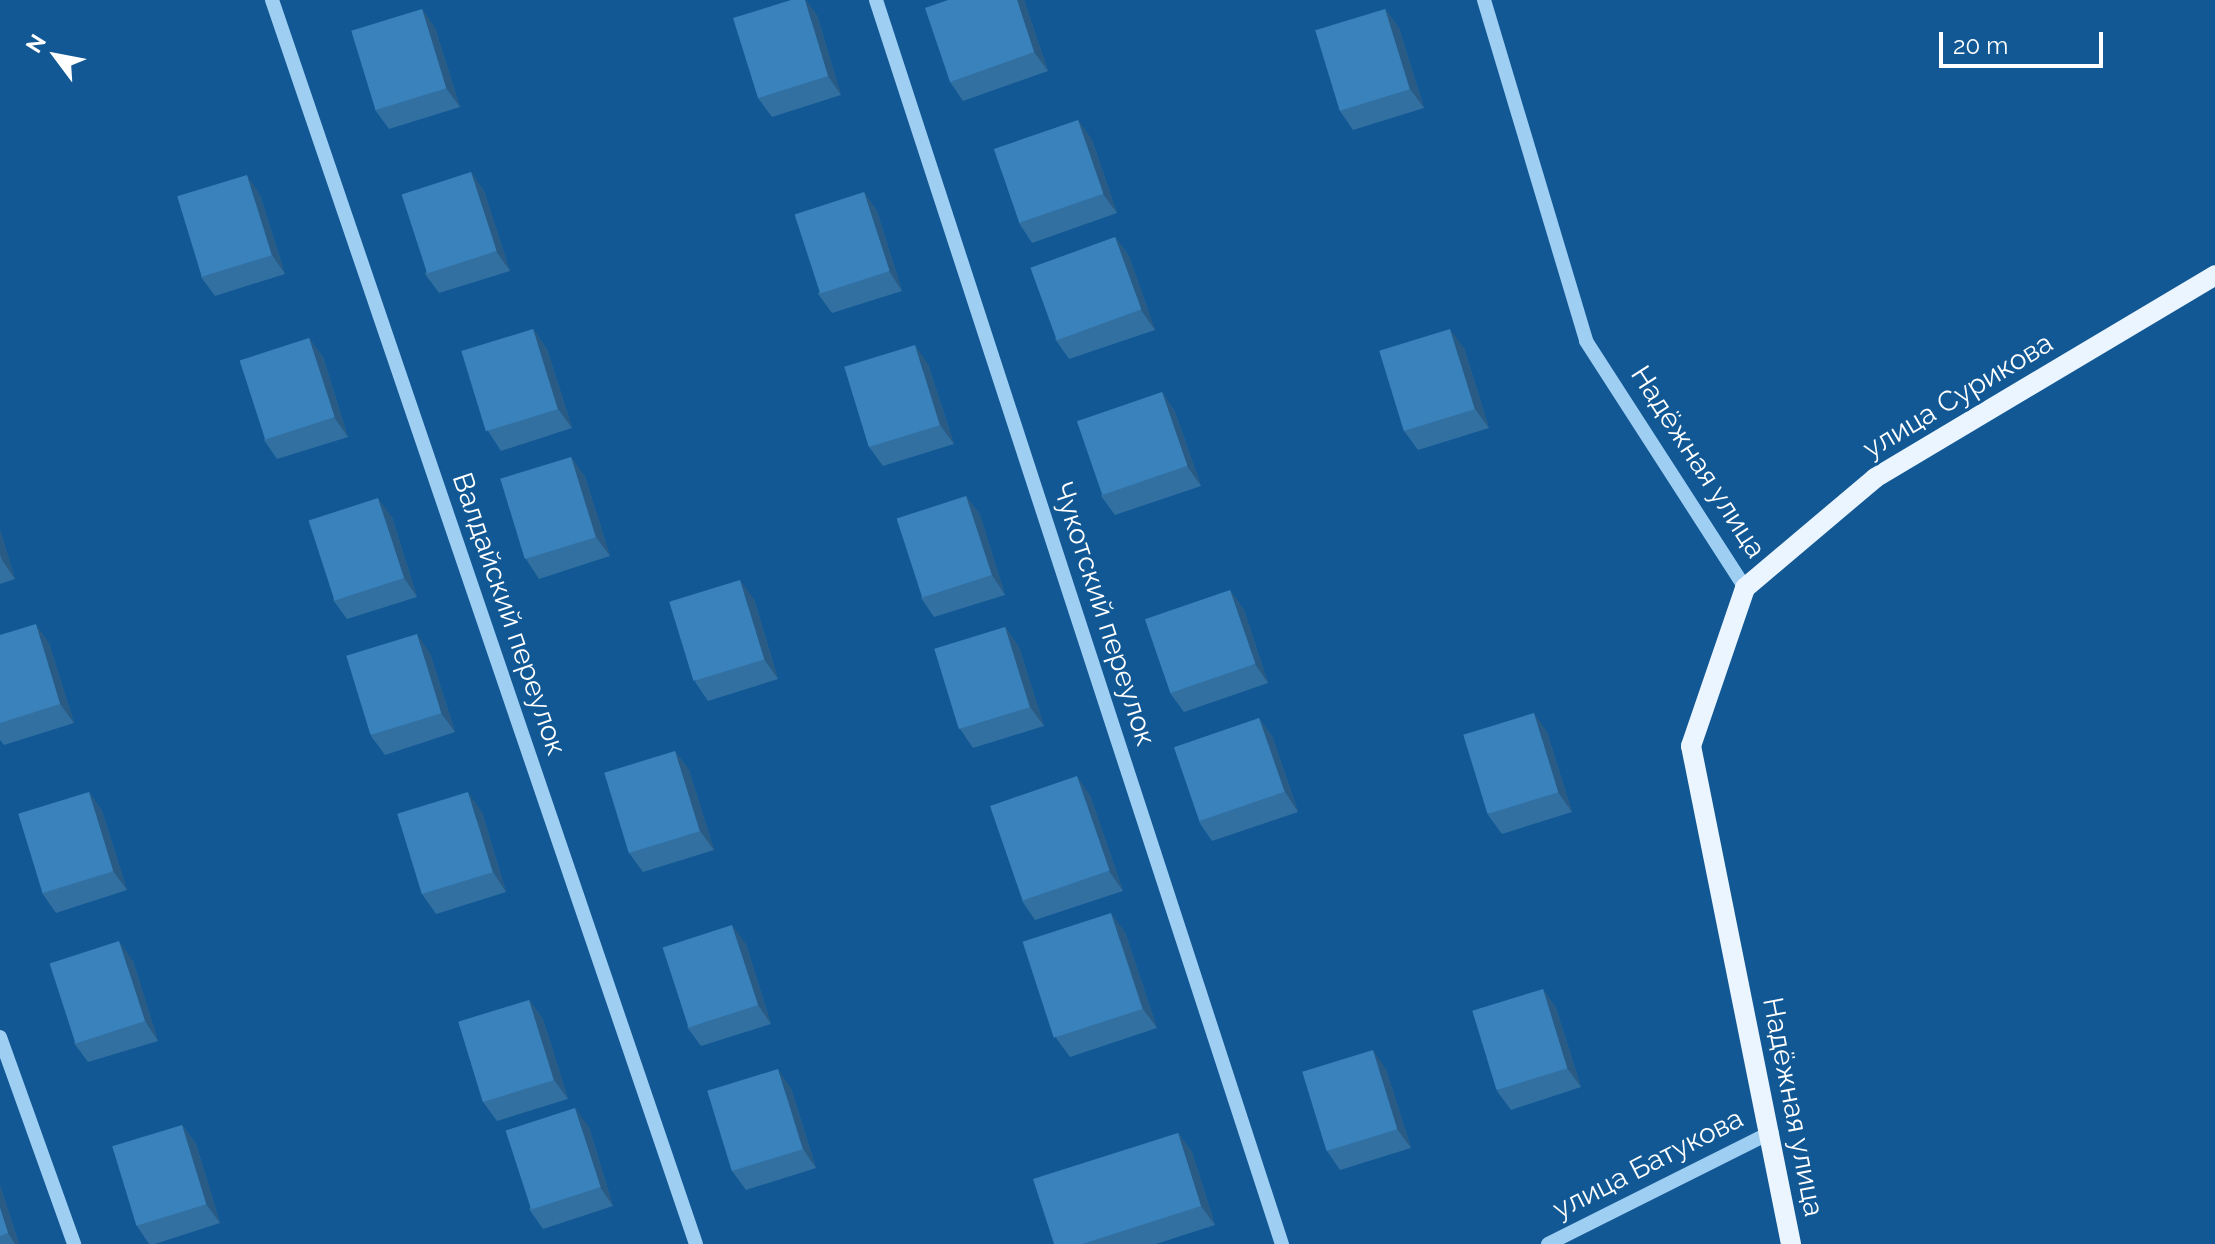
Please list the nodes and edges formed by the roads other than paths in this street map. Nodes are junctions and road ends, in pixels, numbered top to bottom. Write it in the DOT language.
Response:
graph roads {
  1 [pos="272,0"];
  2 [pos="876,0"];
  3 [pos="1484,0"];
  4 [pos="2215,275"];
  5 [pos="1745,588"];
  6 [pos="0,1037"];
  7 [pos="1772,1132"];
  8 [pos="74,1244"];
  9 [pos="696,1244"];
  10 [pos="1282,1244"];
  11 [pos="1548,1244"];
  12 [pos="1791,1244"];
  1 -- 9 [label="street, Валдайский переулок"];
  2 -- 10 [label="street, Чукотский переулок"];
  3 -- 5 [label="street, Надёжная улица"];
  4 -- 5 [label="main road, улица Сурикова"];
  5 -- 7 [label="main road, Надёжная улица"];
  6 -- 8 [label="street"];
  7 -- 11 [label="street, улица Батукова"];
  7 -- 12 [label="main road, Надёжная улица"];
}
